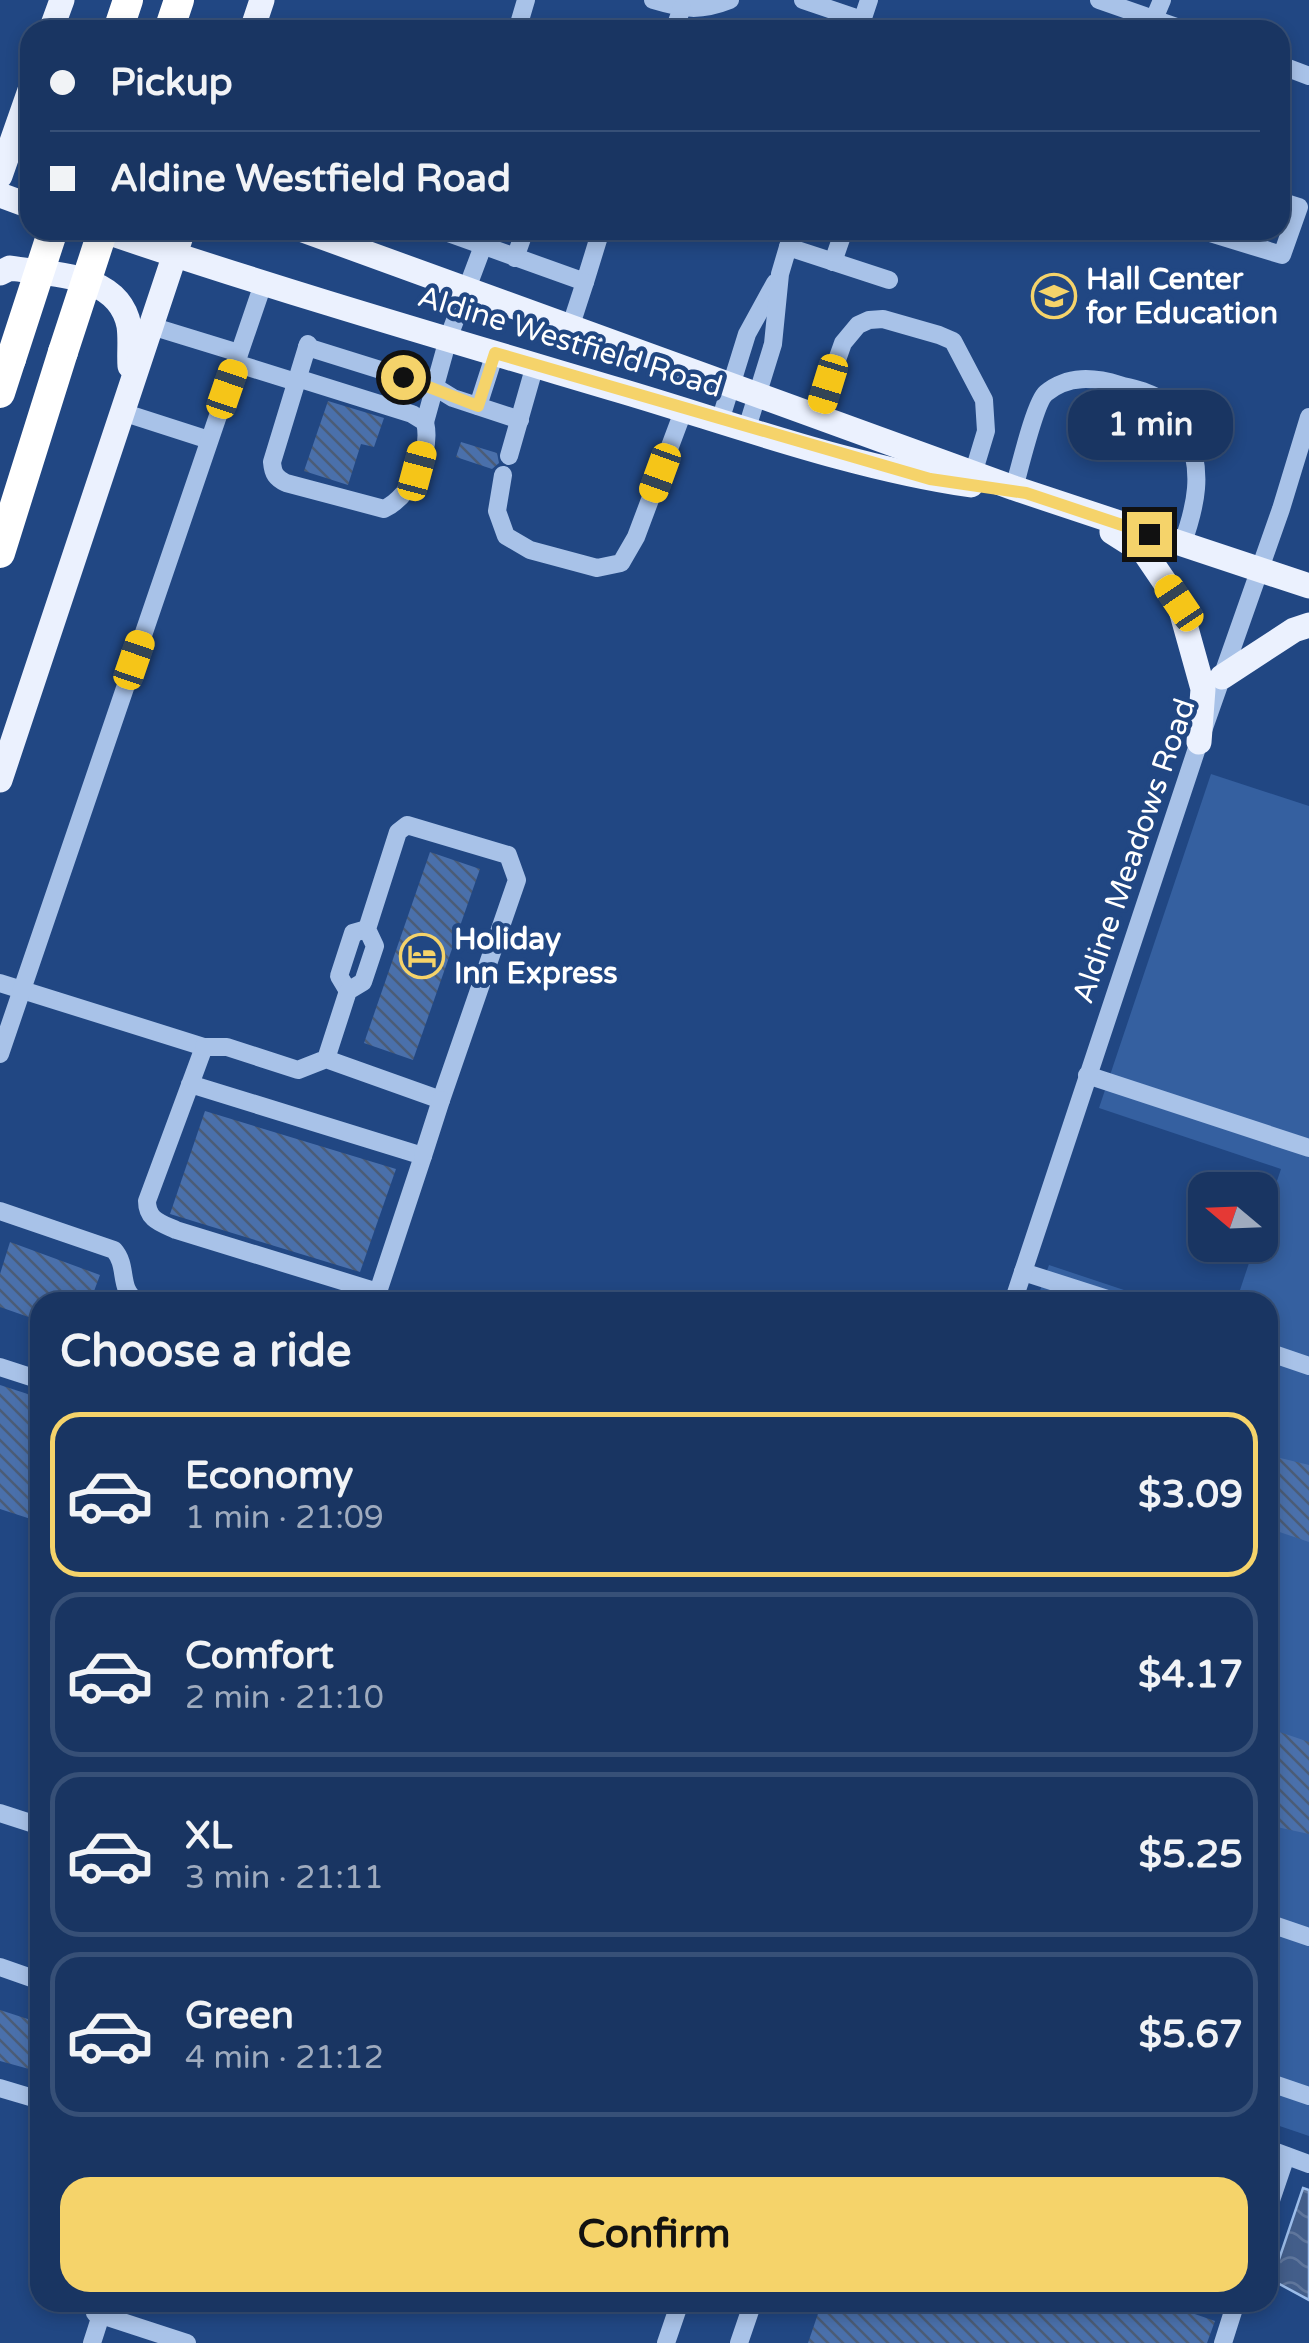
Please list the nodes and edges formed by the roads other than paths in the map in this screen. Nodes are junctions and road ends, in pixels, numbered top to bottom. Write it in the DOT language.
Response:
graph roads {
  1 [pos="653,0"];
  2 [pos="730,0"];
  3 [pos="803,0"];
  4 [pos="1099,0"];
  5 [pos="1162,0"];
  6 [pos="682,8"];
  7 [pos="1154,19"];
  8 [pos="678,20"];
  9 [pos="849,20"];
  10 [pos="16,122"];
  11 [pos="0,176"];
  12 [pos="1290,205"];
  13 [pos="1290,231"];
  14 [pos="1309,238"];
  15 [pos="50,240"];
  16 [pos="99,240"];
  17 [pos="130,240"];
  18 [pos="180,240"];
  19 [pos="331,240"];
  20 [pos="486,240"];
  21 [pos="490,240"];
  22 [pos="521,240"];
  23 [pos="597,240"];
  24 [pos="790,240"];
  25 [pos="792,240"];
  26 [pos="841,240"];
  27 [pos="1233,240"];
  28 [pos="1287,240"];
  29 [pos="174,256"];
  30 [pos="515,258"];
  31 [pos="833,262"];
  32 [pos="0,273"];
  33 [pos="780,274"];
  34 [pos="889,280"];
  35 [pos="585,282"];
  36 [pos="262,284"];
  37 [pos="466,290"];
  38 [pos="151,326"];
  39 [pos="570,328"];
  40 [pos="448,340"];
  41 [pos="495,353"];
  42 [pos="237,358"];
  43 [pos="535,365"];
  44 [pos="297,380"];
  45 [pos="130,386"];
  46 [pos="435,387"];
  47 [pos="730,387"];
  48 [pos="0,393"];
  49 [pos="757,397"];
  50 [pos="478,406"];
  51 [pos="684,409"];
  52 [pos="122,412"];
  53 [pos="1309,417"];
  54 [pos="816,419"];
  55 [pos="520,420"];
  56 [pos="720,420"];
  57 [pos="425,422"];
  58 [pos="747,428"];
  59 [pos="209,440"];
  60 [pos="509,456"];
  61 [pos="973,474"];
  62 [pos="503,475"];
  63 [pos="1020,491"];
  64 [pos="1083,513"];
  65 [pos="1182,545"];
  66 [pos="0,552"];
  67 [pos="1260,570"];
  68 [pos="1309,586"];
  69 [pos="1309,625"];
  70 [pos="1222,677"];
  71 [pos="1199,742"];
  72 [pos="0,780"];
  73 [pos="0,983"];
  74 [pos="22,989"];
  75 [pos="204,1047"];
  76 [pos="0,1054"];
  77 [pos="326,1059"];
  78 [pos="1087,1074"];
  79 [pos="190,1084"];
  80 [pos="441,1100"];
  81 [pos="1309,1148"];
  82 [pos="422,1156"];
  83 [pos="0,1211"];
  84 [pos="1023,1272"];
  85 [pos="127,1292"];
  86 [pos="1016,1292"];
  87 [pos="1065,1292"];
  88 [pos="1278,1355"];
  89 [pos="0,1366"];
  90 [pos="1309,1366"];
  91 [pos="30,1376"];
  92 [pos="0,1813"];
  93 [pos="30,1823"];
  94 [pos="1278,1926"];
  95 [pos="1309,1937"];
  96 [pos="0,1968"];
  97 [pos="30,1978"];
  98 [pos="1278,2085"];
  99 [pos="0,2088"];
  100 [pos="1309,2096"];
  101 [pos="30,2097"];
  102 [pos="1278,2154"];
  103 [pos="1309,2164"];
  104 [pos="99,2312"];
  105 [pos="108,2312"];
  106 [pos="677,2312"];
  107 [pos="750,2312"];
  108 [pos="1232,2312"];
  109 [pos="92,2343"];
  110 [pos="187,2343"];
  111 [pos="666,2343"];
  112 [pos="739,2343"];
  113 [pos="1223,2343"];
  1 -- 6 [label="street"];
  2 -- 6 [label="street"];
  3 -- 9 [label="street"];
  4 -- 7 [label="street"];
  5 -- 7 [label="street"];
  6 -- 8 [label="street"];
  10 -- 11 [label="main road"];
  12 -- 13 [label="street"];
  13 -- 14 [label="street"];
  15 -- 48 [label="highway, bridge"];
  16 -- 66 [label="highway, bridge"];
  17 -- 29 [label="main road, Aldine Westfield Road"];
  18 -- 29 [label="main road"];
  19 -- 37 [label="main road, Aldine Westfield Road"];
  20 -- 37 [label="street"];
  21 -- 30 [label="street"];
  22 -- 30 [label="street"];
  23 -- 35 [label="street"];
  24 -- 33 [label="street"];
  25 -- 31 [label="street"];
  26 -- 31 [label="street"];
  27 -- 28 [label="street"];
  29 -- 36 [label="main road, Aldine Westfield Road"];
  29 -- 38 [label="main road"];
  30 -- 35 [label="street"];
  31 -- 34 [label="street"];
  32 -- 45 [label="main road"];
  33 -- 47 [label="street"];
  33 -- 49 [label="street"];
  35 -- 39 [label="street"];
  36 -- 40 [label="main road, Aldine Westfield Road"];
  36 -- 42 [label="street"];
  37 -- 39 [label="main road, Aldine Westfield Road"];
  37 -- 40 [label="street"];
  38 -- 42 [label="street"];
  38 -- 45 [label="main road"];
  39 -- 47 [label="main road, Aldine Westfield Road"];
  40 -- 41 [label="main road, Aldine Westfield Road"];
  40 -- 46 [label="street"];
  41 -- 43 [label="main road, Aldine Westfield Road"];
  41 -- 50 [label="street"];
  42 -- 44 [label="street"];
  42 -- 59 [label="street"];
  43 -- 51 [label="main road, Aldine Westfield Road"];
  43 -- 55 [label="street"];
  44 -- 46 [label="street"];
  44 -- 57 [label="street"];
  44 -- 57 [label="street"];
  45 -- 52 [label="main road"];
  46 -- 50 [label="street"];
  46 -- 57 [label="street"];
  47 -- 49 [label="main road, Aldine Westfield Road"];
  47 -- 56 [label="street"];
  49 -- 54 [label="main road, Aldine Westfield Road"];
  49 -- 58 [label="street"];
  50 -- 55 [label="street"];
  51 -- 56 [label="main road, Aldine Westfield Road"];
  51 -- 62 [label="street"];
  52 -- 59 [label="street"];
  52 -- 72 [label="main road"];
  53 -- 67 [label="street, Aldine Meadows Road"];
  54 -- 61 [label="main road, Aldine Westfield Road"];
  54 -- 61 [label="street"];
  55 -- 60 [label="street"];
  56 -- 58 [label="main road, Aldine Westfield Road"];
  58 -- 63 [label="main road, Aldine Westfield Road"];
  59 -- 74 [label="street"];
  61 -- 63 [label="main road, Aldine Westfield Road"];
  63 -- 64 [label="main road, Aldine Westfield Road"];
  63 -- 65 [label="street"];
  64 -- 65 [label="main road, Aldine Westfield Road"];
  64 -- 71 [label="main road"];
  65 -- 67 [label="main road, Aldine Westfield Road"];
  67 -- 68 [label="main road, Aldine Westfield Road"];
  67 -- 70 [label="street, Aldine Meadows Road"];
  69 -- 70 [label="main road"];
  70 -- 71 [label="street, Aldine Meadows Road"];
  71 -- 78 [label="street, Aldine Meadows Road"];
  73 -- 74 [label="street"];
  74 -- 75 [label="street"];
  74 -- 76 [label="street"];
  75 -- 77 [label="street"];
  75 -- 79 [label="street"];
  77 -- 80 [label="street"];
  77 -- 80 [label="street"];
  78 -- 81 [label="street"];
  78 -- 84 [label="street, Aldine Meadows Road"];
  79 -- 82 [label="street"];
  79 -- 82 [label="street"];
  80 -- 82 [label="street"];
  83 -- 85 [label="street"];
  84 -- 86 [label="street, Aldine Meadows Road"];
  84 -- 87 [label="street"];
  88 -- 90 [label="street"];
  89 -- 91 [label="street"];
  92 -- 93 [label="street"];
  94 -- 95 [label="street"];
  96 -- 97 [label="street"];
  98 -- 100 [label="street"];
  99 -- 101 [label="street"];
  102 -- 103 [label="street"];
  104 -- 109 [label="street"];
  105 -- 110 [label="street"];
  106 -- 111 [label="street"];
  107 -- 112 [label="street"];
  108 -- 113 [label="street"];
}
